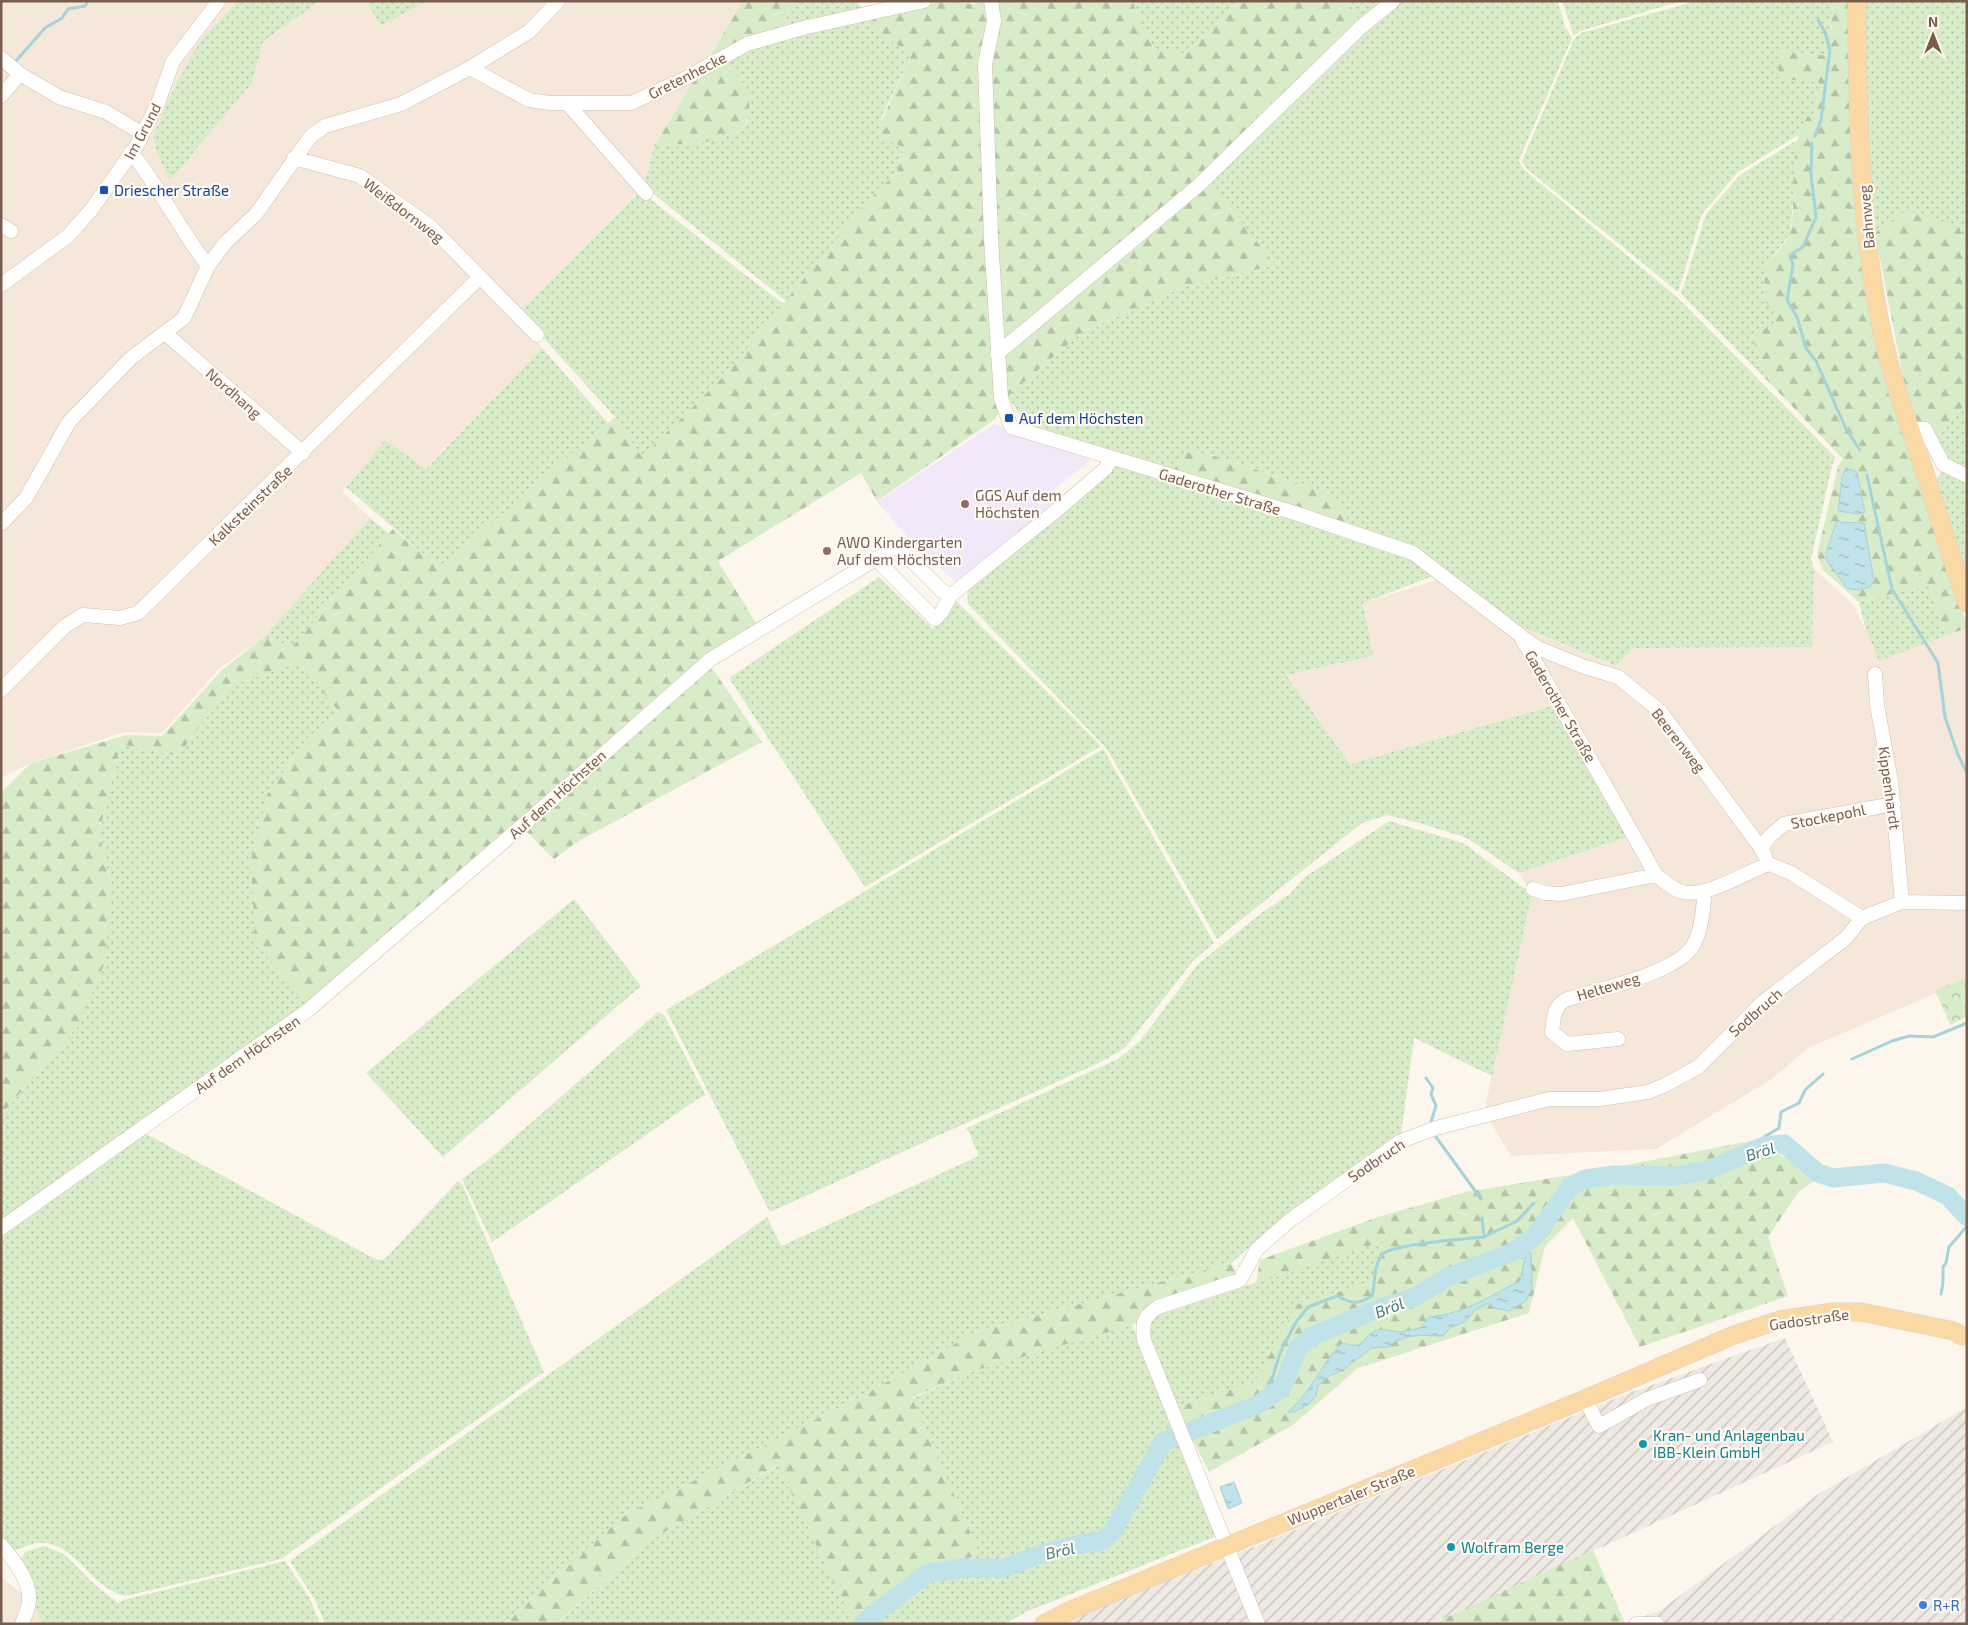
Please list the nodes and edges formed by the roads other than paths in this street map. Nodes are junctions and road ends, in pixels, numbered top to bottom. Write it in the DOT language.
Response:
graph roads {
  1 [pos="219,1"];
  2 [pos="558,1"];
  3 [pos="924,1"];
  4 [pos="992,1"];
  5 [pos="1393,1"];
  6 [pos="1856,1"];
  7 [pos="1,58"];
  8 [pos="470,68"];
  9 [pos="20,74"];
  10 [pos="1,96"];
  11 [pos="567,103"];
  12 [pos="143,134"];
  13 [pos="131,152"];
  14 [pos="294,158"];
  15 [pos="646,193"];
  16 [pos="208,266"];
  17 [pos="479,278"];
  18 [pos="1,285"];
  19 [pos="165,333"];
  20 [pos="536,335"];
  21 [pos="997,354"];
  22 [pos="1909,429"];
  23 [pos="303,453"];
  24 [pos="1111,459"];
  25 [pos="1967,476"];
  26 [pos="1,524"];
  27 [pos="876,559"];
  28 [pos="951,595"];
  29 [pos="1967,603"];
  30 [pos="1520,635"];
  31 [pos="1875,674"];
  32 [pos="1,690"];
  33 [pos="1894,804"];
  34 [pos="1761,848"];
  35 [pos="1768,864"];
  36 [pos="1656,875"];
  37 [pos="1533,889"];
  38 [pos="1706,891"];
  39 [pos="1902,902"];
  40 [pos="1967,903"];
  41 [pos="1862,918"];
  42 [pos="1618,1039"];
  43 [pos="1,1228"];
  44 [pos="1965,1338"];
  45 [pos="1660,1368"];
  46 [pos="1700,1380"];
  47 [pos="1585,1399"];
  48 [pos="1,1545"];
  49 [pos="1227,1546"];
  50 [pos="22,1624"];
  51 [pos="1044,1624"];
  52 [pos="1258,1624"];
  53 [pos="1636,1624"];
  54 [pos="1657,1624"];
  1 -- 12 [label="street, Im Grund"];
  2 -- 8 [label="street"];
  3 -- 11 [label="street, Gretenhecke"];
  4 -- 21 [label="street"];
  5 -- 21 [label="street"];
  6 -- 22 [label="main road, Bahnweg"];
  7 -- 9 [label="street"];
  8 -- 11 [label="street, Gretenhecke"];
  8 -- 14 [label="street"];
  9 -- 10 [label="street"];
  9 -- 12 [label="street"];
  11 -- 15 [label="street"];
  12 -- 13 [label="street, Im Grund"];
  13 -- 16 [label="street"];
  13 -- 18 [label="street, Im Grund"];
  14 -- 16 [label="street"];
  14 -- 17 [label="street, Weißdornweg"];
  16 -- 19 [label="street"];
  17 -- 20 [label="street, Weißdornweg"];
  17 -- 23 [label="street, Kalksteinstraße"];
  19 -- 23 [label="street, Nordhang"];
  19 -- 26 [label="street"];
  21 -- 24 [label="street, Gaderother Straße"];
  22 -- 25 [label="street"];
  22 -- 29 [label="main road, Bahnweg"];
  23 -- 32 [label="street, Kalksteinstraße"];
  24 -- 28 [label="street"];
  24 -- 30 [label="street, Gaderother Straße"];
  27 -- 28 [label="street, Auf dem Höchsten"];
  27 -- 28 [label="street"];
  27 -- 43 [label="street, Auf dem Höchsten"];
  30 -- 34 [label="street, Beerenweg"];
  30 -- 36 [label="street, Gaderother Straße"];
  31 -- 33 [label="street, Kippenhardt"];
  33 -- 34 [label="street, Stockepohl"];
  33 -- 39 [label="street, Kippenhardt"];
  34 -- 35 [label="street"];
  35 -- 38 [label="street, Gaderother Straße"];
  35 -- 41 [label="street"];
  36 -- 37 [label="street"];
  36 -- 38 [label="street, Gaderother Straße"];
  38 -- 42 [label="street, Helteweg"];
  39 -- 40 [label="street"];
  39 -- 41 [label="street"];
  41 -- 49 [label="street, Sodbruch"];
  44 -- 45 [label="main road, Gadostraße"];
  45 -- 47 [label="main road, Wuppertaler Straße"];
  46 -- 47 [label="street"];
  47 -- 49 [label="main road, Wuppertaler Straße"];
  48 -- 50 [label="street"];
  49 -- 51 [label="main road, Wuppertaler Straße"];
  49 -- 52 [label="street, Sodbruch"];
  53 -- 54 [label="street"];
}
